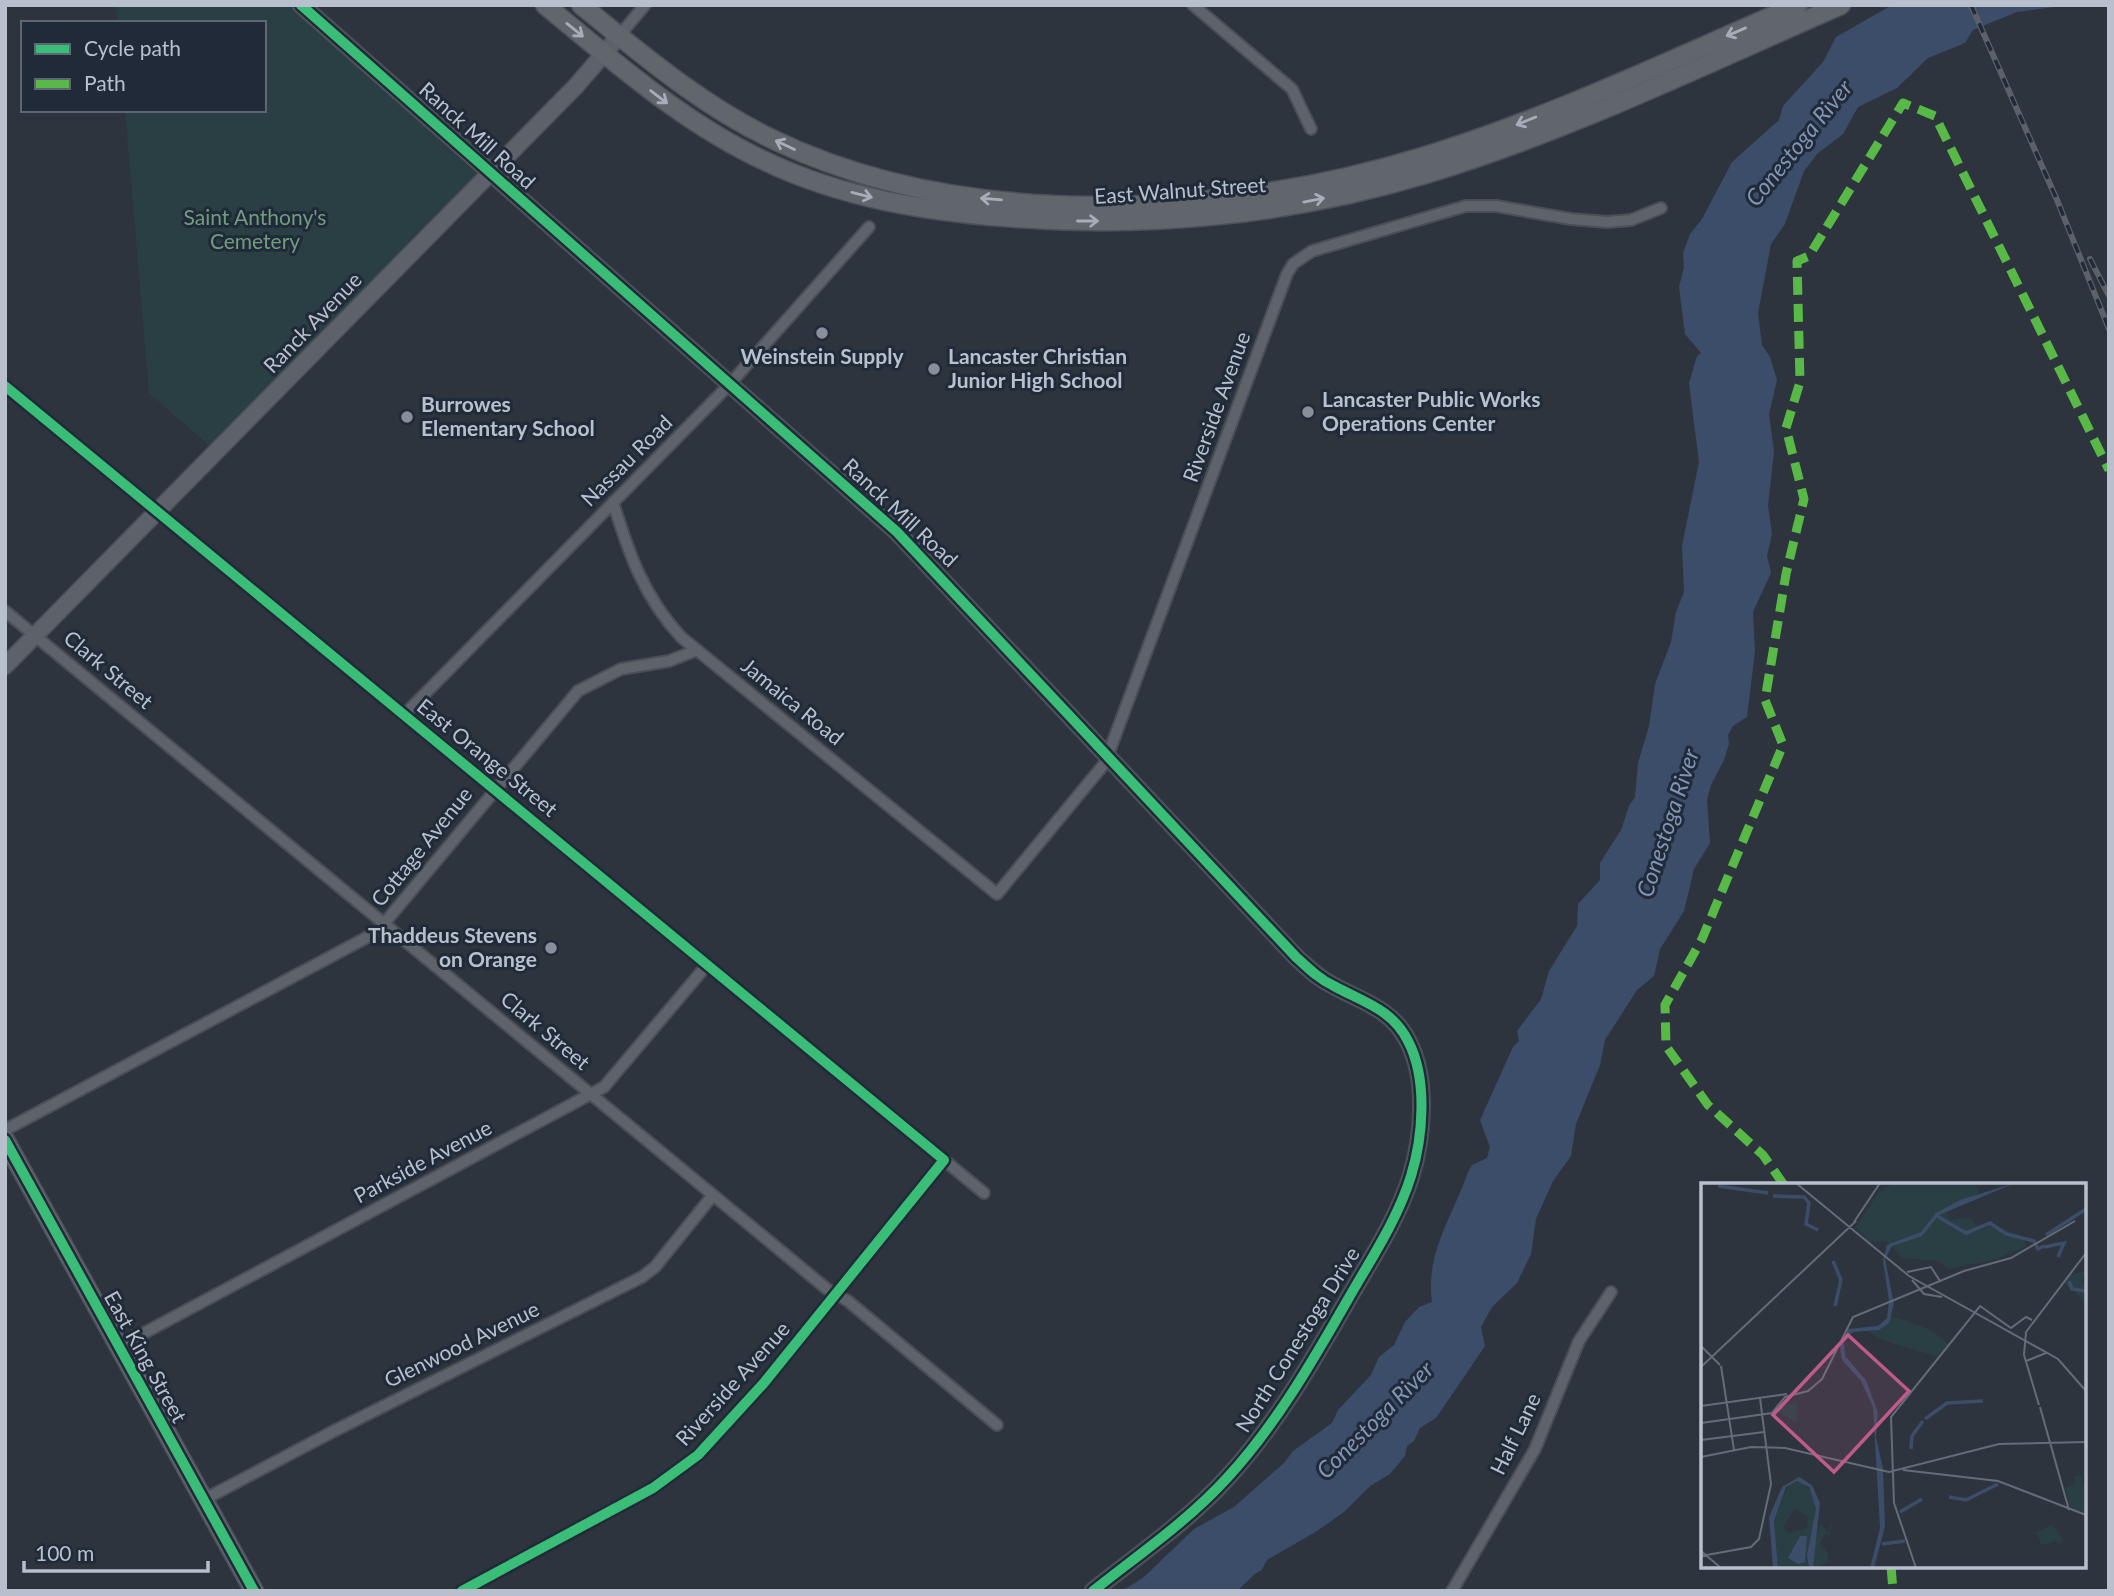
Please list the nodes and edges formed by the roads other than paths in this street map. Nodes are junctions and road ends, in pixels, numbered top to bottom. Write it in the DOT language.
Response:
graph roads {
  1 [pos="301,5"];
  2 [pos="545,5"];
  3 [pos="581,5"];
  4 [pos="645,5"];
  5 [pos="1193,5"];
  6 [pos="1798,5"];
  7 [pos="1841,5"];
  8 [pos="619,36"];
  9 [pos="605,54"];
  10 [pos="1311,129"];
  11 [pos="489,174"];
  12 [pos="1661,208"];
  13 [pos="869,227"];
  14 [pos="729,385"];
  15 [pos="5,386"];
  16 [pos="613,502"];
  17 [pos="157,511"];
  18 [pos="5,611"];
  19 [pos="35,636"];
  20 [pos="697,650"];
  21 [pos="5,666"];
  22 [pos="404,715"];
  23 [pos="1108,756"];
  24 [pos="494,789"];
  25 [pos="997,894"];
  26 [pos="384,923"];
  27 [pos="707,965"];
  28 [pos="1420,1088"];
  29 [pos="591,1094"];
  30 [pos="5,1130"];
  31 [pos="5,1140"];
  32 [pos="944,1160"];
  33 [pos="984,1193"];
  34 [pos="713,1195"];
  35 [pos="1611,1292"];
  36 [pos="836,1294"];
  37 [pos="118,1347"];
  38 [pos="998,1425"];
  39 [pos="203,1500"];
  40 [pos="254,1591"];
  41 [pos="462,1591"];
  42 [pos="1093,1591"];
  43 [pos="1452,1591"];
  1 -- 11 [label="street, Ranck Mill Road"];
  2 -- 9 [label="main road, East Walnut Street, one-way"];
  3 -- 8 [label="main road, East Walnut Street"];
  4 -- 8 [label="street, Ranck Avenue"];
  5 -- 10 [label="street"];
  6 -- 8 [label="main road, East Walnut Street, one-way"];
  9 -- 7 [label="main road, East Walnut Street, one-way"];
  8 -- 9 [label="street, Ranck Avenue"];
  9 -- 11 [label="street, Ranck Avenue"];
  11 -- 14 [label="street, Ranck Mill Road"];
  11 -- 17 [label="street, Ranck Avenue"];
  12 -- 23 [label="street, Riverside Avenue"];
  13 -- 14 [label="street, Nassau Road"];
  14 -- 16 [label="street, Nassau Road"];
  14 -- 23 [label="street, Ranck Mill Road"];
  15 -- 17 [label="street, East Orange Street"];
  16 -- 20 [label="street, Jamaica Road"];
  16 -- 22 [label="street, Nassau Road"];
  17 -- 19 [label="street, Ranck Avenue"];
  17 -- 22 [label="street, East Orange Street"];
  18 -- 19 [label="street, Clark Street"];
  19 -- 21 [label="street, Ranck Avenue"];
  19 -- 26 [label="street, Clark Street"];
  20 -- 24 [label="street, Cottage Avenue"];
  20 -- 25 [label="street, Jamaica Road"];
  22 -- 24 [label="street, East Orange Street"];
  23 -- 25 [label="street, Riverside Avenue"];
  23 -- 28 [label="street, Ranck Mill Road"];
  24 -- 26 [label="street, Cottage Avenue"];
  24 -- 27 [label="street, East Orange Street"];
  26 -- 29 [label="street, Clark Street"];
  26 -- 30 [label="street, Cottage Avenue"];
  27 -- 29 [label="street, Parkside Avenue"];
  27 -- 32 [label="street, East Orange Street"];
  28 -- 42 [label="street, North Conestoga Drive"];
  29 -- 34 [label="street, Clark Street"];
  29 -- 37 [label="street, Parkside Avenue"];
  31 -- 37 [label="main road, East King Street"];
  32 -- 33 [label="street, East Orange Street"];
  32 -- 36 [label="street, Riverside Avenue"];
  34 -- 36 [label="street, Clark Street"];
  34 -- 39 [label="street, Glenwood Avenue"];
  35 -- 43 [label="street, Half Lane"];
  36 -- 38 [label="street, Clark Street"];
  36 -- 41 [label="street, Riverside Avenue"];
  37 -- 39 [label="main road, East King Street"];
  39 -- 40 [label="main road, East King Street"];
}
